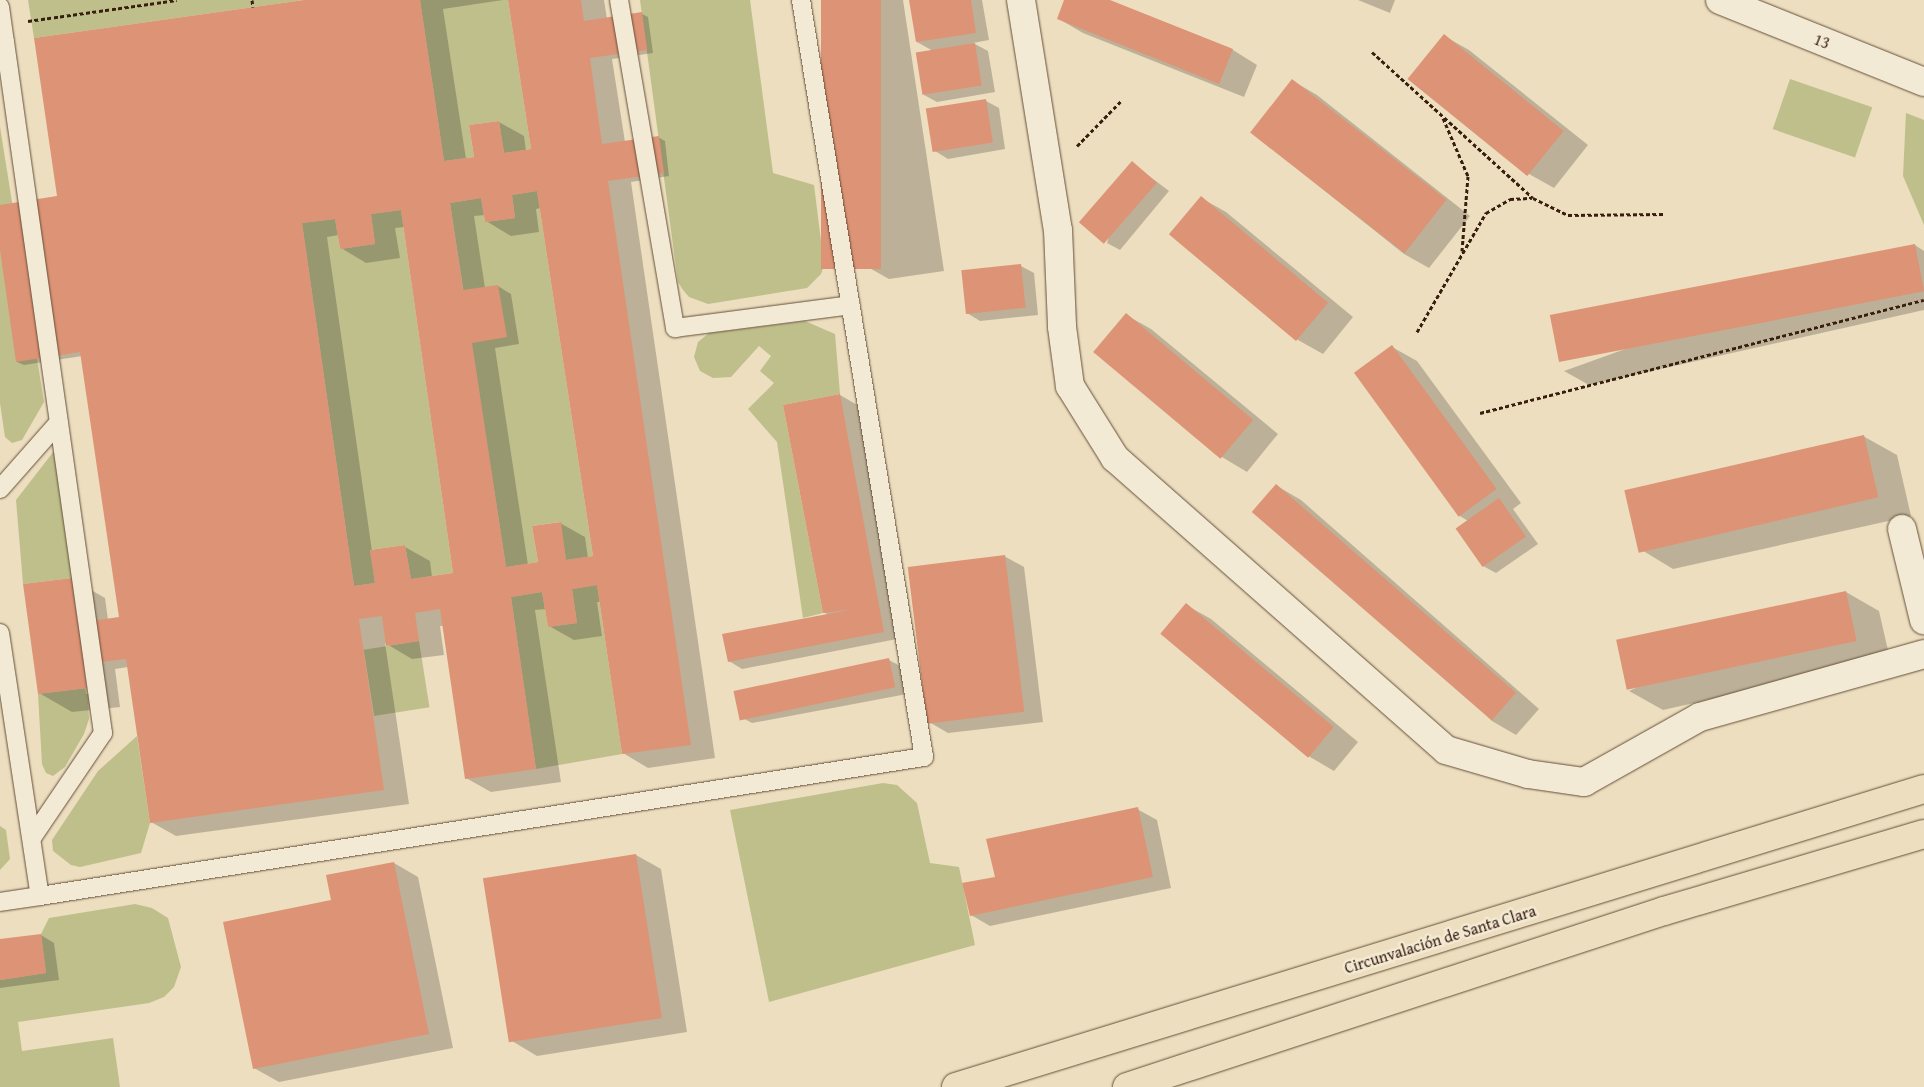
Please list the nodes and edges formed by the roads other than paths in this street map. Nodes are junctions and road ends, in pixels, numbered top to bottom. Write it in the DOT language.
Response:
graph roads {
  1 [pos="619,0"];
  2 [pos="801,0"];
  3 [pos="1021,0"];
  4 [pos="1720,0"];
  5 [pos="1,16"];
  6 [pos="2,46"];
  7 [pos="1924,82"];
  8 [pos="851,305"];
  9 [pos="59,422"];
  10 [pos="0,489"];
  11 [pos="1902,529"];
  12 [pos="1924,620"];
  13 [pos="0,633"];
  14 [pos="1924,654"];
  15 [pos="1924,789"];
  16 [pos="1924,834"];
  17 [pos="32,838"];
  18 [pos="1763,840"];
  19 [pos="1756,884"];
  20 [pos="40,896"];
  21 [pos="0,902"];
  22 [pos="1000,1081"];
  23 [pos="956,1087"];
  24 [pos="1126,1087"];
  1 -- 8 [label="lane"];
  2 -- 8 [label="lane"];
  3 -- 14 [label="street"];
  4 -- 7 [label="street, 13"];
  5 -- 6 [label="lane"];
  6 -- 9 [label="lane"];
  8 -- 20 [label="lane"];
  9 -- 10 [label="lane"];
  9 -- 17 [label="lane"];
  11 -- 12 [label="street"];
  13 -- 17 [label="lane"];
  15 -- 18 [label="highway, Circunvalación de Santa Clara"];
  16 -- 19 [label="highway"];
  17 -- 20 [label="lane"];
  18 -- 19 [label="highway"];
  18 -- 22 [label="highway, Circunvalación de Santa Clara"];
  19 -- 24 [label="highway"];
  20 -- 21 [label="lane"];
  22 -- 23 [label="highway, Circunvalación de Santa Clara"];
}
